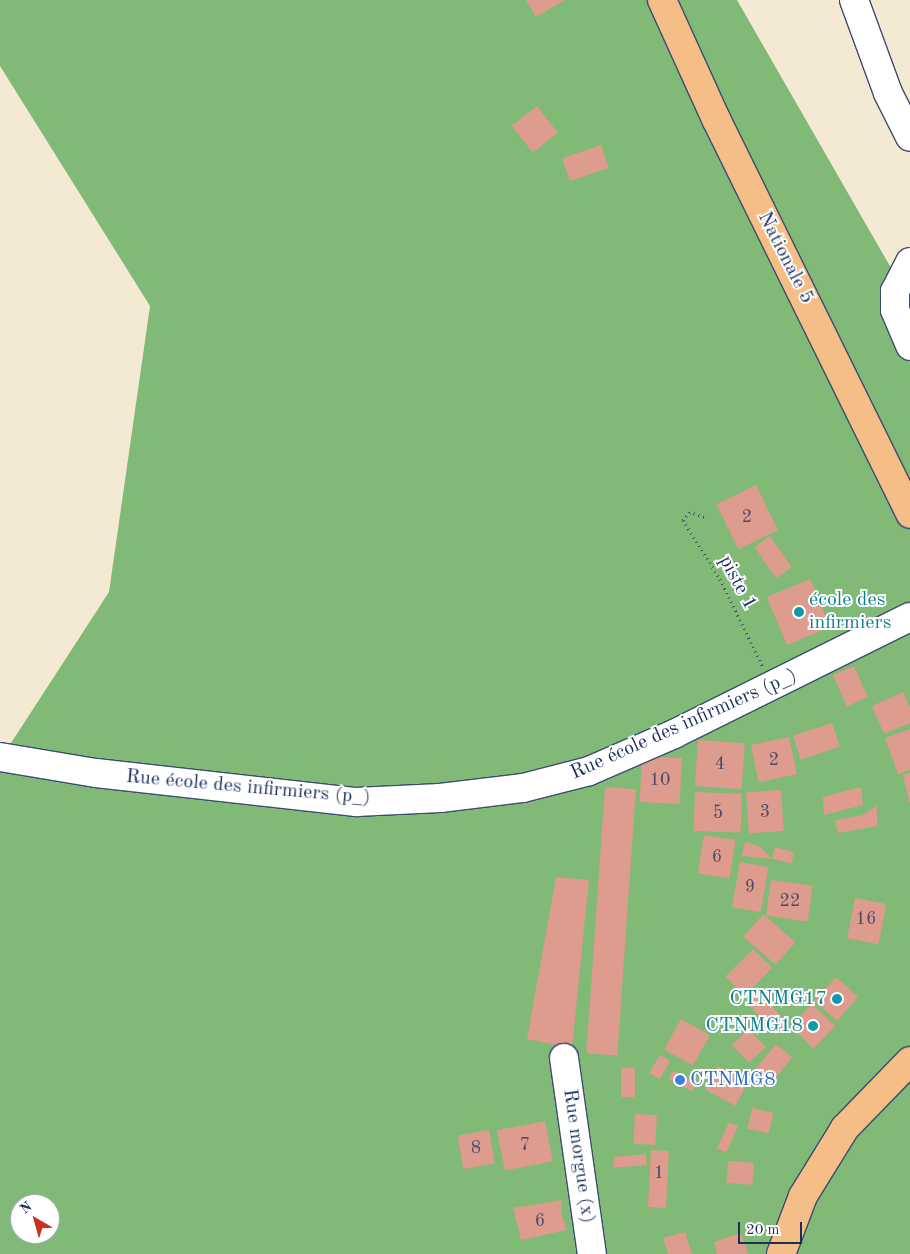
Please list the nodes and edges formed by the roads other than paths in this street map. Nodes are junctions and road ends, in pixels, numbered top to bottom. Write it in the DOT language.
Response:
graph roads {
  1 [pos="662,0"];
  2 [pos="862,2"];
  3 [pos="910,137"];
  4 [pos="910,262"];
  5 [pos="910,346"];
  6 [pos="910,513"];
  7 [pos="910,617"];
  8 [pos="0,757"];
  9 [pos="564,1058"];
  10 [pos="910,1061"];
  11 [pos="592,1254"];
  12 [pos="781,1254"];
  1 -- 6 [label="highway, Nationale 5"];
  2 -- 3 [label="street"];
  4 -- 5 [label="street"];
  7 -- 8 [label="street, Rue école des infirmiers (p_)"];
  9 -- 11 [label="street, Rue morgue (x)"];
  10 -- 12 [label="highway"];
}
